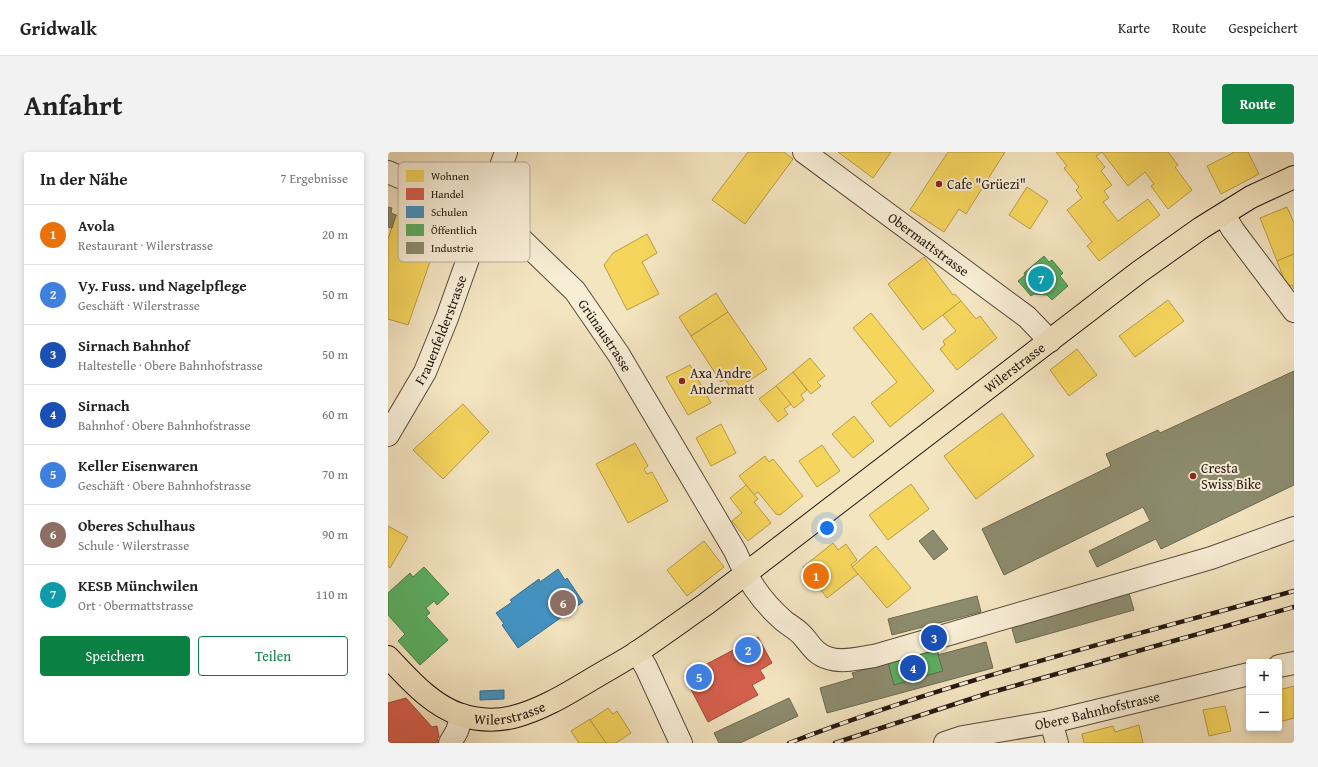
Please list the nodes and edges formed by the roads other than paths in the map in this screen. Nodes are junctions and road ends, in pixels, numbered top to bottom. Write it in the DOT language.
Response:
graph roads {
  1 [pos="506,152"];
  2 [pos="804,152"];
  3 [pos="502,162"];
  4 [pos="388,172"];
  5 [pos="398,176"];
  6 [pos="1294,177"];
  7 [pos="1224,215"];
  8 [pos="530,248"];
  9 [pos="467,262"];
  10 [pos="1294,311"];
  11 [pos="1050,341"];
  12 [pos="388,435"];
  13 [pos="1294,528"];
  14 [pos="745,575"];
  15 [pos="637,652"];
  16 [pos="388,657"];
  17 [pos="1294,663"];
  18 [pos="1282,665"];
  19 [pos="1246,675"];
  20 [pos="462,715"];
  21 [pos="1051,722"];
  22 [pos="450,743"];
  23 [pos="681,743"];
  24 [pos="945,743"];
  25 [pos="1057,743"];
  1 -- 3 [label="street, Frauenfelderstrasse"];
  2 -- 11 [label="street, Obermattstrasse"];
  4 -- 5 [label="street, Grünaustrasse"];
  6 -- 7 [label="main road, Wilerstrasse"];
  7 -- 10 [label="street"];
  7 -- 11 [label="main road, Wilerstrasse"];
  8 -- 14 [label="street, Grünaustrasse"];
  9 -- 12 [label="street, Frauenfelderstrasse"];
  11 -- 14 [label="main road, Wilerstrasse"];
  13 -- 14 [label="street, Grünaustrasse"];
  14 -- 15 [label="main road, Wilerstrasse"];
  15 -- 20 [label="main road, Wilerstrasse"];
  15 -- 23 [label="street"];
  16 -- 20 [label="main road, Wilerstrasse"];
  17 -- 18 [label="street"];
  19 -- 21 [label="street, Obere Bahnhofstrasse"];
  20 -- 22 [label="street"];
  21 -- 24 [label="street, Obere Bahnhofstrasse"];
  21 -- 25 [label="street"];
}
